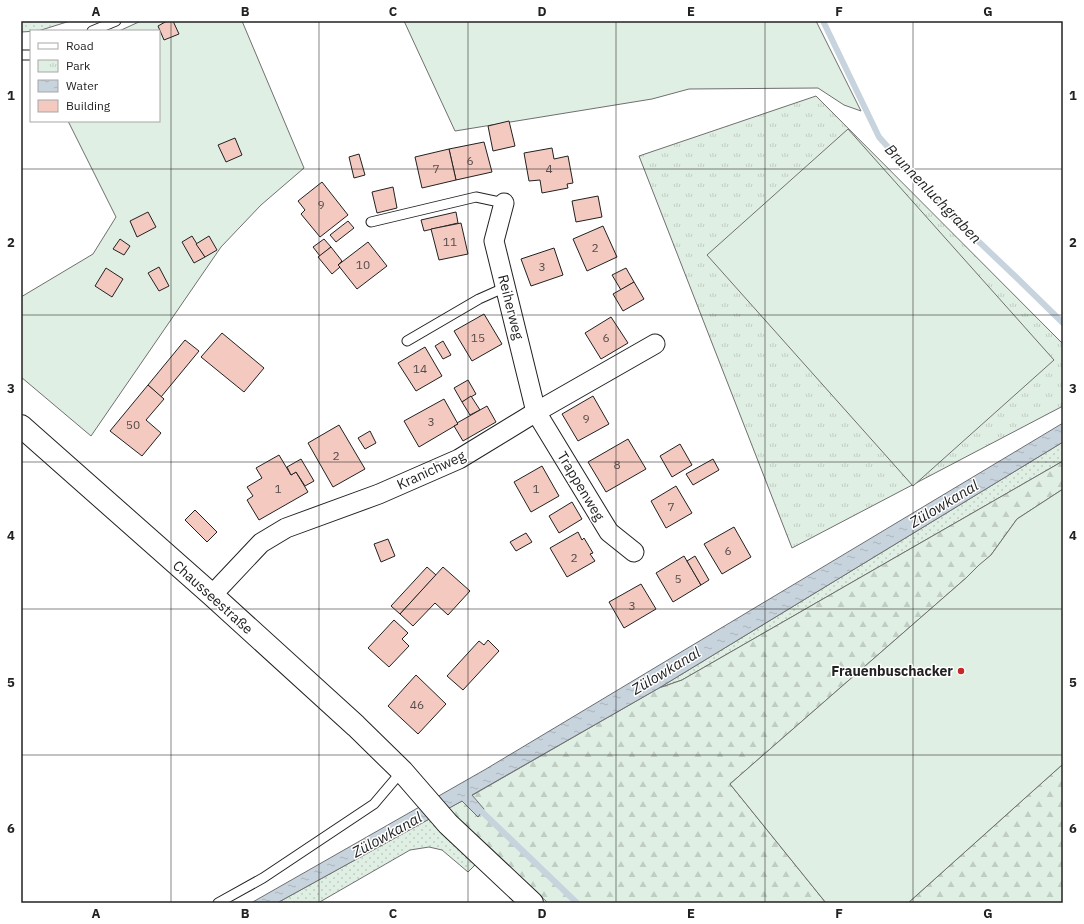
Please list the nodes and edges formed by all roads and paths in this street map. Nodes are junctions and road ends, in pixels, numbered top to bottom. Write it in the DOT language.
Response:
graph roads {
  1 [pos="116,21"];
  2 [pos="94,30"];
  3 [pos="504,203"];
  4 [pos="371,222"];
  5 [pos="506,287"];
  6 [pos="408,340"];
  7 [pos="655,344"];
  8 [pos="536,412"];
  9 [pos="21,426"];
  10 [pos="634,552"];
  11 [pos="212,595"];
  12 [pos="402,771"];
  13 [pos="218,903"];
  14 [pos="532,903"];
  1 -- 2 [label="lane"];
  3 -- 4 [label="lane"];
  3 -- 5 [label="street, Reiherweg"];
  5 -- 6 [label="lane"];
  5 -- 8 [label="street, Reiherweg"];
  7 -- 8 [label="street, Kranichweg"];
  8 -- 10 [label="street, Trappenweg"];
  8 -- 11 [label="street, Kranichweg"];
  9 -- 11 [label="street, Chausseestraße"];
  11 -- 12 [label="street, Chausseestraße"];
  12 -- 13 [label="lane"];
  12 -- 14 [label="street, Chausseestraße"];
}
